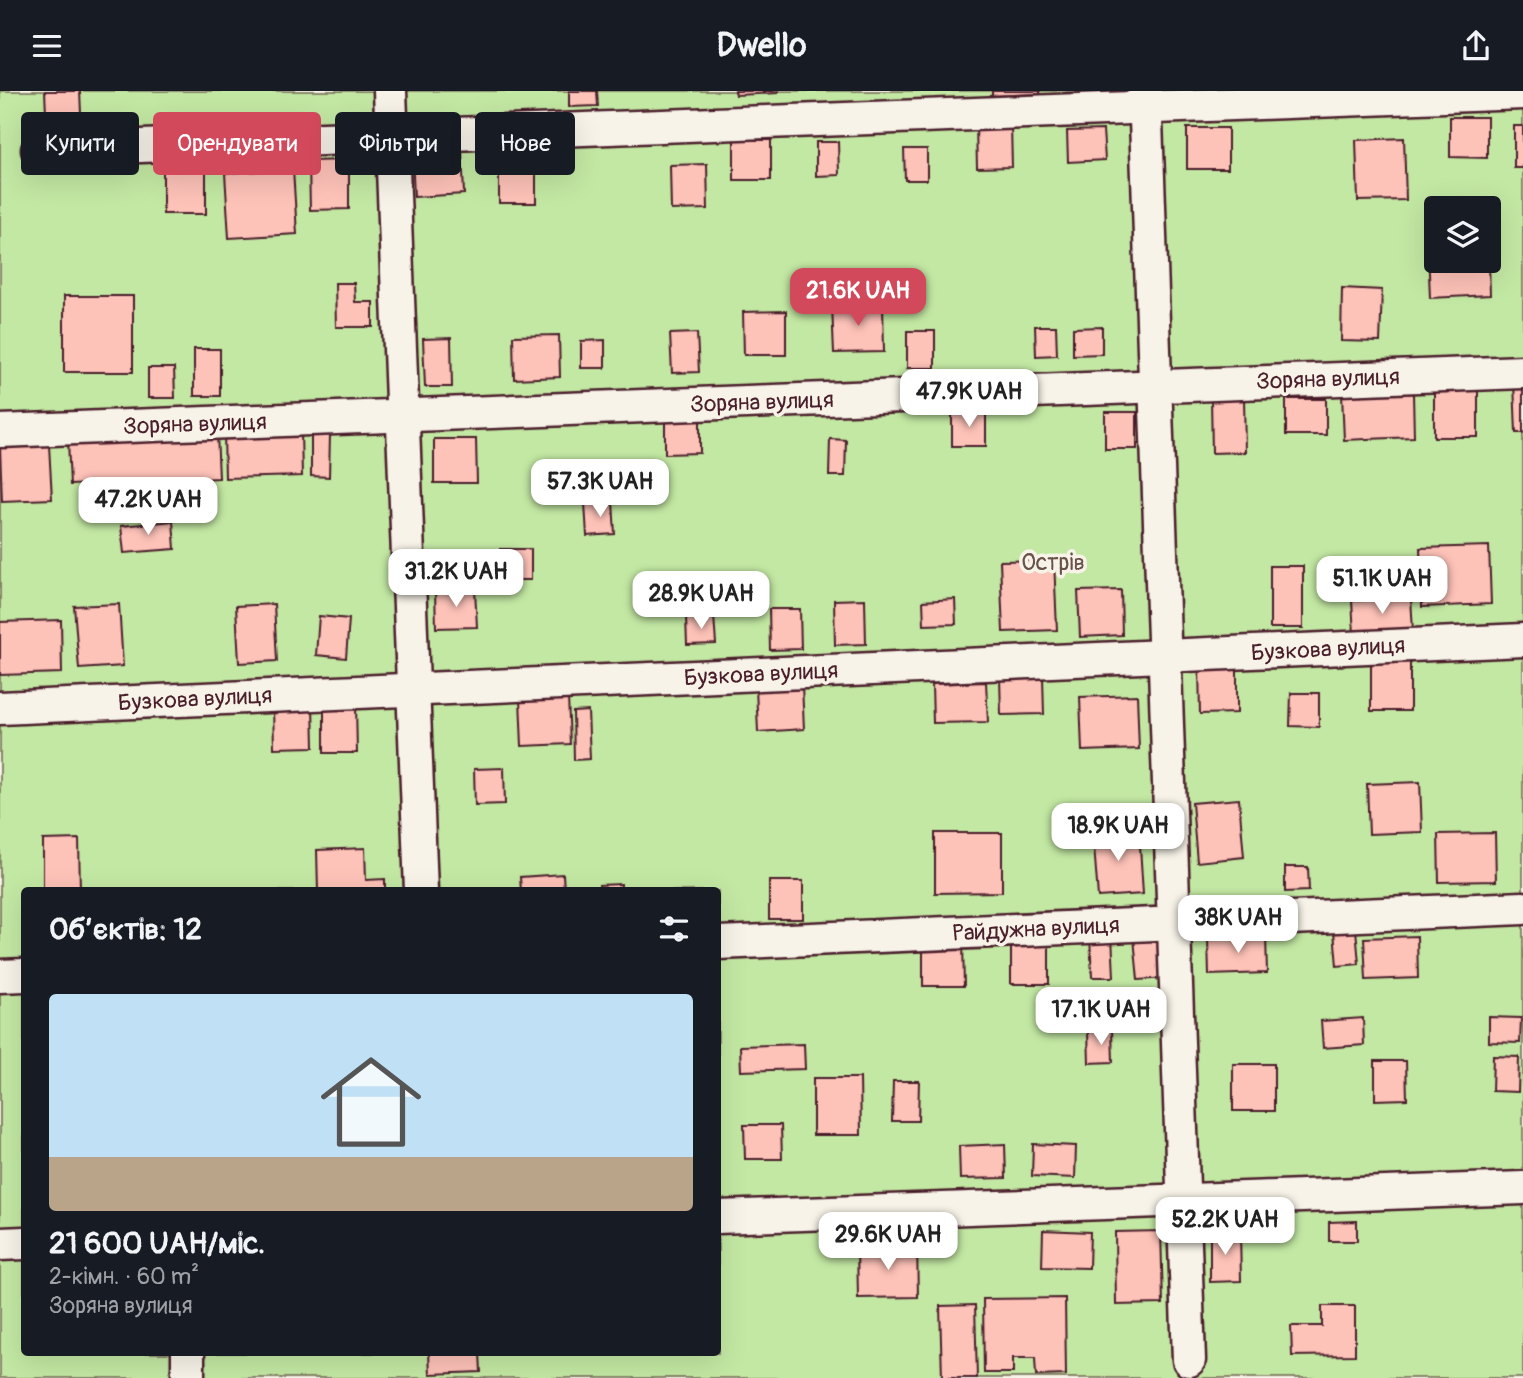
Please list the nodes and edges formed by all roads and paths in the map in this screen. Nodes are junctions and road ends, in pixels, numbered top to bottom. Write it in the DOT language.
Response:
graph roads {
  1 [pos="390,91"];
  2 [pos="1523,93"];
  3 [pos="1145,99"];
  4 [pos="390,112"];
  5 [pos="461,133"];
  6 [pos="335,138"];
  7 [pos="139,145"];
  8 [pos="393,175"];
  9 [pos="1523,372"];
  10 [pos="1155,386"];
  11 [pos="402,416"];
  12 [pos="0,431"];
  13 [pos="1523,640"];
  14 [pos="1165,656"];
  15 [pos="413,689"];
  16 [pos="0,708"];
  17 [pos="421,887"];
  18 [pos="1523,908"];
  19 [pos="1174,923"];
  20 [pos="721,943"];
  21 [pos="21,975"];
  22 [pos="0,976"];
  23 [pos="1523,1188"];
  24 [pos="1184,1200"];
  25 [pos="721,1217"];
  26 [pos="21,1243"];
  27 [pos="0,1244"];
  28 [pos="188,1356"];
  29 [pos="1189,1360"];
  30 [pos="188,1378"];
  1 -- 4 [label="street"];
  2 -- 3 [label="street"];
  3 -- 5 [label="street"];
  3 -- 10 [label="street"];
  6 -- 7 [label="street"];
  8 -- 11 [label="street"];
  9 -- 10 [label="street, Зоряна вулиця"];
  10 -- 11 [label="street, Зоряна вулиця"];
  10 -- 14 [label="street"];
  11 -- 12 [label="street, Зоряна вулиця"];
  11 -- 15 [label="street"];
  13 -- 14 [label="street, Бузкова вулиця"];
  14 -- 15 [label="street, Бузкова вулиця"];
  14 -- 19 [label="street"];
  15 -- 16 [label="street, Бузкова вулиця"];
  15 -- 17 [label="street"];
  18 -- 19 [label="street, Райдужна вулиця"];
  19 -- 20 [label="street, Райдужна вулиця"];
  19 -- 24 [label="street"];
  21 -- 22 [label="street"];
  23 -- 24 [label="street"];
  24 -- 25 [label="street"];
  24 -- 29 [label="street"];
  26 -- 27 [label="street"];
  28 -- 30 [label="street"];
}
